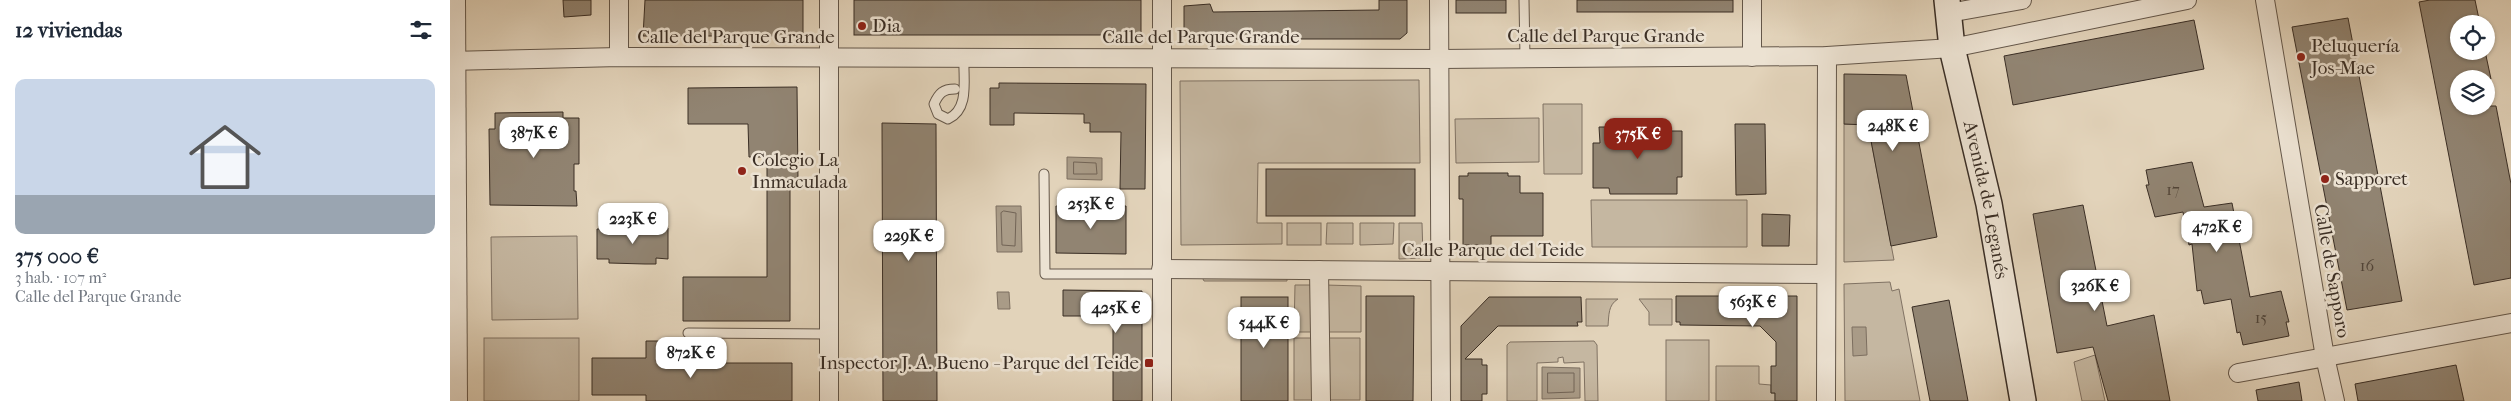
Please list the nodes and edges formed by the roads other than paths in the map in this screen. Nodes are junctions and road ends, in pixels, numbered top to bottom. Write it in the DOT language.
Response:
graph roads {
  1 [pos="456,0"];
  2 [pos="619,0"];
  3 [pos="829,0"];
  4 [pos="1162,0"];
  5 [pos="1439,0"];
  6 [pos="1524,0"];
  7 [pos="1752,0"];
  8 [pos="2022,0"];
  9 [pos="2187,0"];
  10 [pos="2265,0"];
  11 [pos="1948,6"];
  12 [pos="1952,48"];
  13 [pos="1827,56"];
  14 [pos="619,57"];
  15 [pos="1752,57"];
  16 [pos="964,58"];
  17 [pos="1160,58"];
  18 [pos="1525,58"];
  19 [pos="829,59"];
  20 [pos="1440,59"];
  21 [pos="453,61"];
  22 [pos="955,89"];
  23 [pos="1044,174"];
  24 [pos="1319,270"];
  25 [pos="1161,271"];
  26 [pos="1441,271"];
  27 [pos="1825,274"];
  28 [pos="2511,323"];
  29 [pos="688,333"];
  30 [pos="828,334"];
  31 [pos="2325,357"];
  32 [pos="2235,374"];
  33 [pos="458,401"];
  34 [pos="828,401"];
  35 [pos="1162,401"];
  36 [pos="1321,401"];
  37 [pos="1442,401"];
  38 [pos="1826,401"];
  39 [pos="2023,401"];
  40 [pos="2334,401"];
  1 -- 21 [label="street"];
  2 -- 14 [label="street"];
  3 -- 19 [label="street"];
  4 -- 17 [label="street"];
  5 -- 20 [label="street"];
  6 -- 18 [label="lane"];
  7 -- 15 [label="street"];
  8 -- 11 [label="street"];
  9 -- 12 [label="street, Calle del Parque Grande"];
  10 -- 31 [label="street, Calle de Sapporo"];
  11 -- 12 [label="street, Avenida de Leganés"];
  12 -- 13 [label="street, Calle del Parque Grande"];
  12 -- 39 [label="street, Avenida de Leganés"];
  13 -- 15 [label="street, Calle del Parque Grande"];
  13 -- 27 [label="street"];
  14 -- 19 [label="street, Calle del Parque Grande"];
  14 -- 21 [label="street, Calle del Parque Grande"];
  15 -- 18 [label="street, Calle del Parque Grande"];
  16 -- 17 [label="street, Calle del Parque Grande"];
  16 -- 19 [label="street, Calle del Parque Grande"];
  16 -- 22 [label="lane"];
  17 -- 20 [label="street, Calle del Parque Grande"];
  17 -- 25 [label="street"];
  18 -- 20 [label="street, Calle del Parque Grande"];
  19 -- 30 [label="street"];
  20 -- 26 [label="street"];
  21 -- 33 [label="street"];
  23 -- 25 [label="lane"];
  24 -- 25 [label="street, Calle Parque del Teide"];
  24 -- 26 [label="street, Calle Parque del Teide"];
  24 -- 36 [label="street"];
  25 -- 35 [label="street"];
  26 -- 27 [label="street, Calle Parque del Teide"];
  26 -- 37 [label="street"];
  27 -- 38 [label="street"];
  28 -- 31 [label="street"];
  29 -- 30 [label="lane"];
  30 -- 34 [label="street"];
  31 -- 32 [label="street"];
  31 -- 40 [label="street, Calle de Sapporo"];
}
